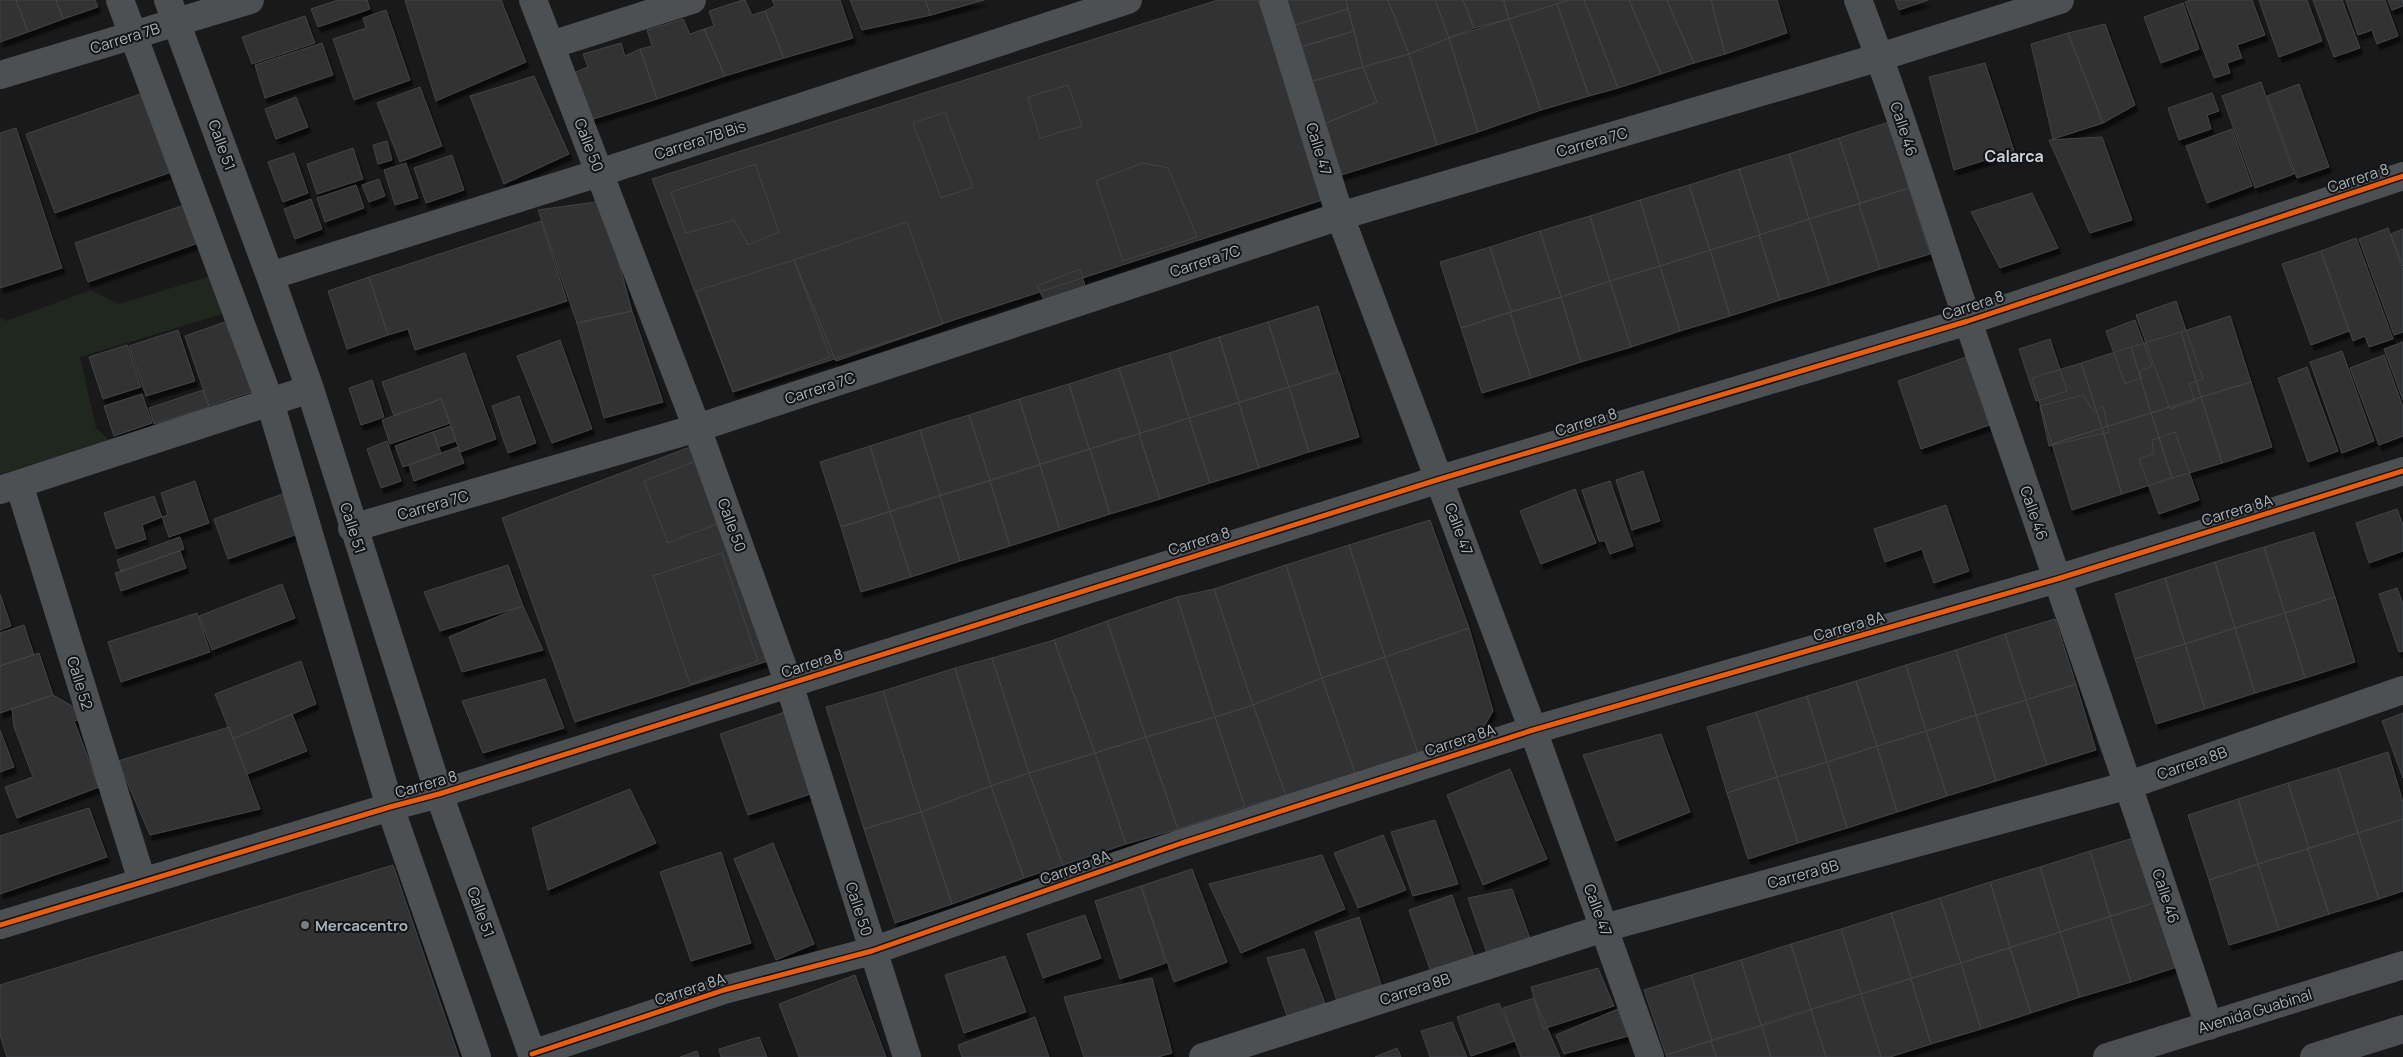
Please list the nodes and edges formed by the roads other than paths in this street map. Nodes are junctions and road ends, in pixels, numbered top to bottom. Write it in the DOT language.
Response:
graph roads {
  1 [pos="120,0"];
  2 [pos="250,0"];
  3 [pos="533,0"];
  4 [pos="692,0"];
  5 [pos="1128,0"];
  6 [pos="1272,0"];
  7 [pos="1858,0"];
  8 [pos="2060,0"];
  9 [pos="172,11"];
  10 [pos="133,36"];
  11 [pos="551,46"];
  12 [pos="1880,57"];
  13 [pos="0,75"];
  14 [pos="599,172"];
  15 [pos="2403,176"];
  16 [pos="1340,216"];
  17 [pos="270,276"];
  18 [pos="1968,321"];
  19 [pos="310,389"];
  20 [pos="270,402"];
  21 [pos="697,428"];
  22 [pos="2403,471"];
  23 [pos="1440,478"];
  24 [pos="9,487"];
  25 [pos="352,528"];
  26 [pos="2057,579"];
  27 [pos="789,684"];
  28 [pos="2403,690"];
  29 [pos="1533,730"];
  30 [pos="2129,784"];
  31 [pos="439,794"];
  32 [pos="390,807"];
  33 [pos="142,881"];
  34 [pos="0,924"];
  35 [pos="1604,928"];
  36 [pos="872,951"];
  37 [pos="2403,965"];
  38 [pos="2210,1026"];
  39 [pos="2403,1029"];
  40 [pos="532,1056"];
  41 [pos="477,1057"];
  42 [pos="907,1057"];
  43 [pos="1203,1057"];
  44 [pos="1650,1057"];
  45 [pos="2107,1057"];
  46 [pos="2314,1057"];
  1 -- 10 [label="street"];
  2 -- 9 [label="street, Carrera 7B"];
  3 -- 11 [label="street, Calle 50"];
  4 -- 11 [label="street"];
  5 -- 14 [label="street, Carrera 7B Bis"];
  6 -- 16 [label="street, Calle 47"];
  7 -- 12 [label="street, Calle 46"];
  8 -- 12 [label="street, Carrera 7C"];
  9 -- 10 [label="street, Carrera 7B"];
  9 -- 17 [label="street, Calle 51"];
  10 -- 13 [label="street, Carrera 7B"];
  10 -- 20 [label="street"];
  11 -- 14 [label="street, Calle 50"];
  12 -- 16 [label="street, Carrera 7C"];
  12 -- 18 [label="street, Calle 46"];
  14 -- 17 [label="street, Carrera 7B Bis"];
  14 -- 21 [label="street, Calle 50"];
  15 -- 18 [label="street, Carrera 8"];
  16 -- 21 [label="street, Carrera 7C"];
  16 -- 23 [label="street, Calle 47"];
  17 -- 19 [label="street, Calle 51"];
  18 -- 23 [label="street, Carrera 8"];
  18 -- 26 [label="street, Calle 46"];
  19 -- 20 [label="street"];
  19 -- 25 [label="street, Calle 51"];
  20 -- 24 [label="street"];
  20 -- 32 [label="street"];
  21 -- 25 [label="street, Carrera 7C"];
  21 -- 27 [label="street, Calle 50"];
  22 -- 26 [label="street, Carrera 8A"];
  23 -- 27 [label="street, Carrera 8"];
  23 -- 29 [label="street, Calle 47"];
  24 -- 33 [label="street, Calle 52"];
  25 -- 31 [label="street, Calle 51"];
  26 -- 29 [label="street, Carrera 8A"];
  26 -- 30 [label="street, Calle 46"];
  27 -- 31 [label="street, Carrera 8"];
  27 -- 36 [label="street, Calle 50"];
  28 -- 30 [label="street, Carrera 8B"];
  29 -- 35 [label="street, Calle 47"];
  29 -- 36 [label="street, Carrera 8A"];
  30 -- 35 [label="street, Carrera 8B"];
  30 -- 38 [label="street, Calle 46"];
  31 -- 32 [label="street, Carrera 8"];
  31 -- 40 [label="street, Calle 51"];
  32 -- 33 [label="street, Carrera 8"];
  32 -- 41 [label="street"];
  33 -- 34 [label="street, Carrera 8"];
  35 -- 43 [label="street, Carrera 8B"];
  35 -- 44 [label="street, Calle 47"];
  36 -- 40 [label="street, Carrera 8A"];
  36 -- 42 [label="street, Calle 50"];
  37 -- 38 [label="main road, Avenida Guabinal"];
  38 -- 45 [label="main road, Avenida Guabinal"];
  39 -- 46 [label="main road"];
}
